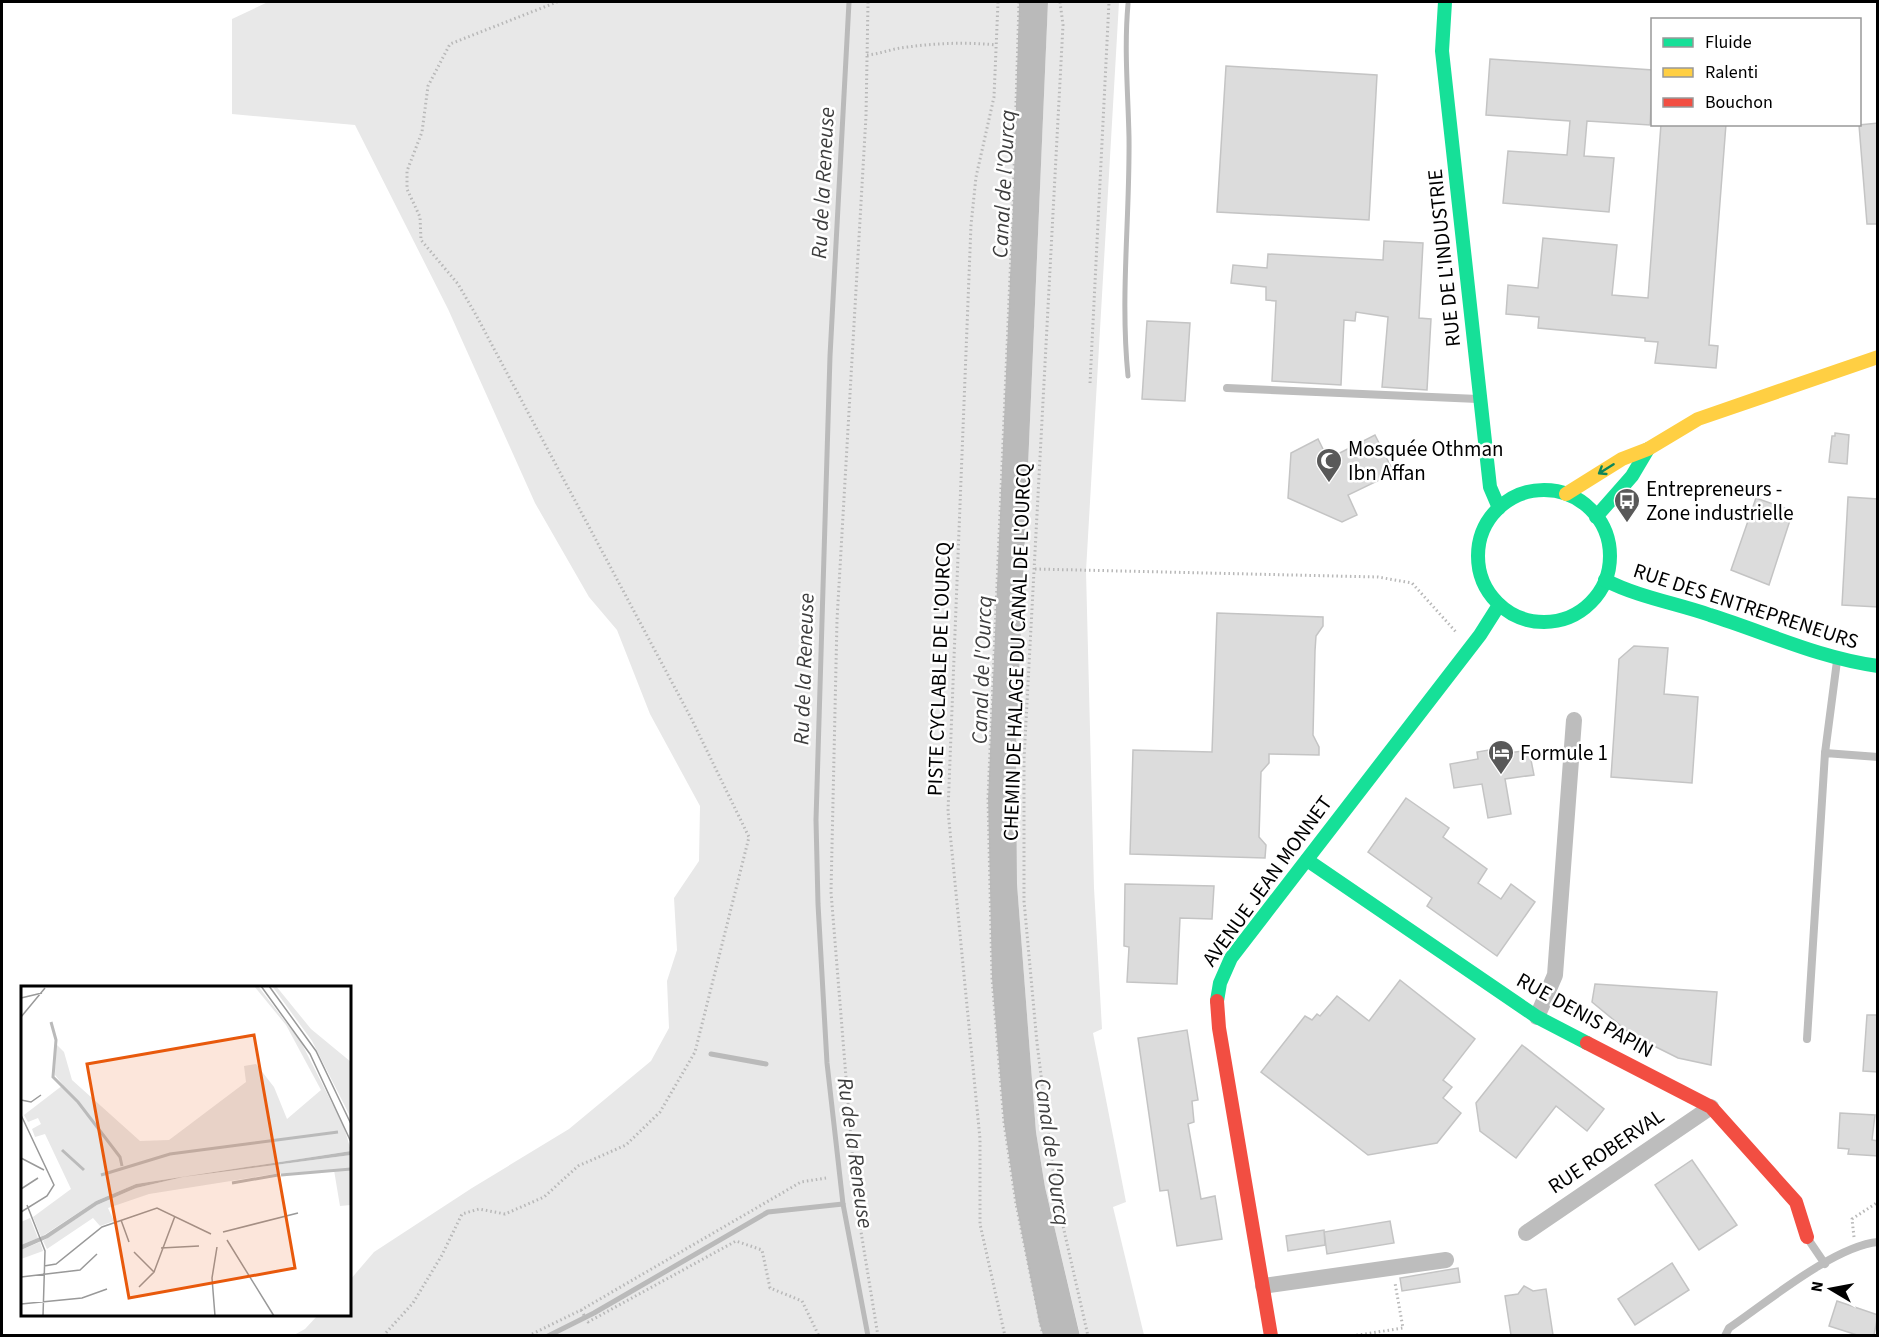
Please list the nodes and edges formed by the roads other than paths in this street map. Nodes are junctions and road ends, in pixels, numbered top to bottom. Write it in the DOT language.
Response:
graph roads {
  1 [pos="1445,2"];
  2 [pos="1878,357"];
  3 [pos="1227,388"];
  4 [pos="1480,399"];
  5 [pos="1648,449"];
  6 [pos="1566,494"];
  7 [pos="1499,508"];
  8 [pos="1596,517"];
  9 [pos="1605,580"];
  10 [pos="1499,605"];
  11 [pos="1837,661"];
  12 [pos="1878,666"];
  13 [pos="1574,720"];
  14 [pos="1825,753"];
  15 [pos="1878,757"];
  16 [pos="1307,860"];
  17 [pos="1537,1017"];
  18 [pos="1807,1039"];
  19 [pos="1711,1107"];
  20 [pos="1526,1233"];
  21 [pos="1806,1237"];
  22 [pos="1878,1242"];
  23 [pos="1446,1260"];
  24 [pos="1825,1264"];
  25 [pos="1263,1286"];
  26 [pos="1271,1335"];
  27 [pos="1725,1335"];
  1 -- 4 [label="street, RUE DE L'INDUSTRIE"];
  2 -- 5 [label="street"];
  3 -- 4 [label="lane"];
  4 -- 7 [label="street, RUE DE L'INDUSTRIE"];
  5 -- 6 [label="street, one-way"];
  5 -- 8 [label="street"];
  6 -- 7 [label="street"];
  6 -- 8 [label="street"];
  7 -- 10 [label="street"];
  8 -- 9 [label="street"];
  9 -- 10 [label="street"];
  9 -- 11 [label="street, RUE DES ENTREPRENEURS"];
  10 -- 16 [label="street, AVENUE JEAN MONNET"];
  11 -- 12 [label="street, RUE DES ENTREPRENEURS"];
  11 -- 14 [label="lane"];
  13 -- 17 [label="street"];
  14 -- 15 [label="lane"];
  14 -- 18 [label="lane"];
  16 -- 17 [label="street, RUE DENIS PAPIN"];
  16 -- 25 [label="street, AVENUE JEAN MONNET"];
  17 -- 19 [label="street, RUE DENIS PAPIN"];
  19 -- 20 [label="street, RUE ROBERVAL"];
  19 -- 21 [label="street, RUE DENIS PAPIN"];
  21 -- 24 [label="lane"];
  22 -- 24 [label="lane"];
  23 -- 25 [label="street"];
  24 -- 27 [label="lane"];
  25 -- 26 [label="street, AVENUE JEAN MONNET"];
}
